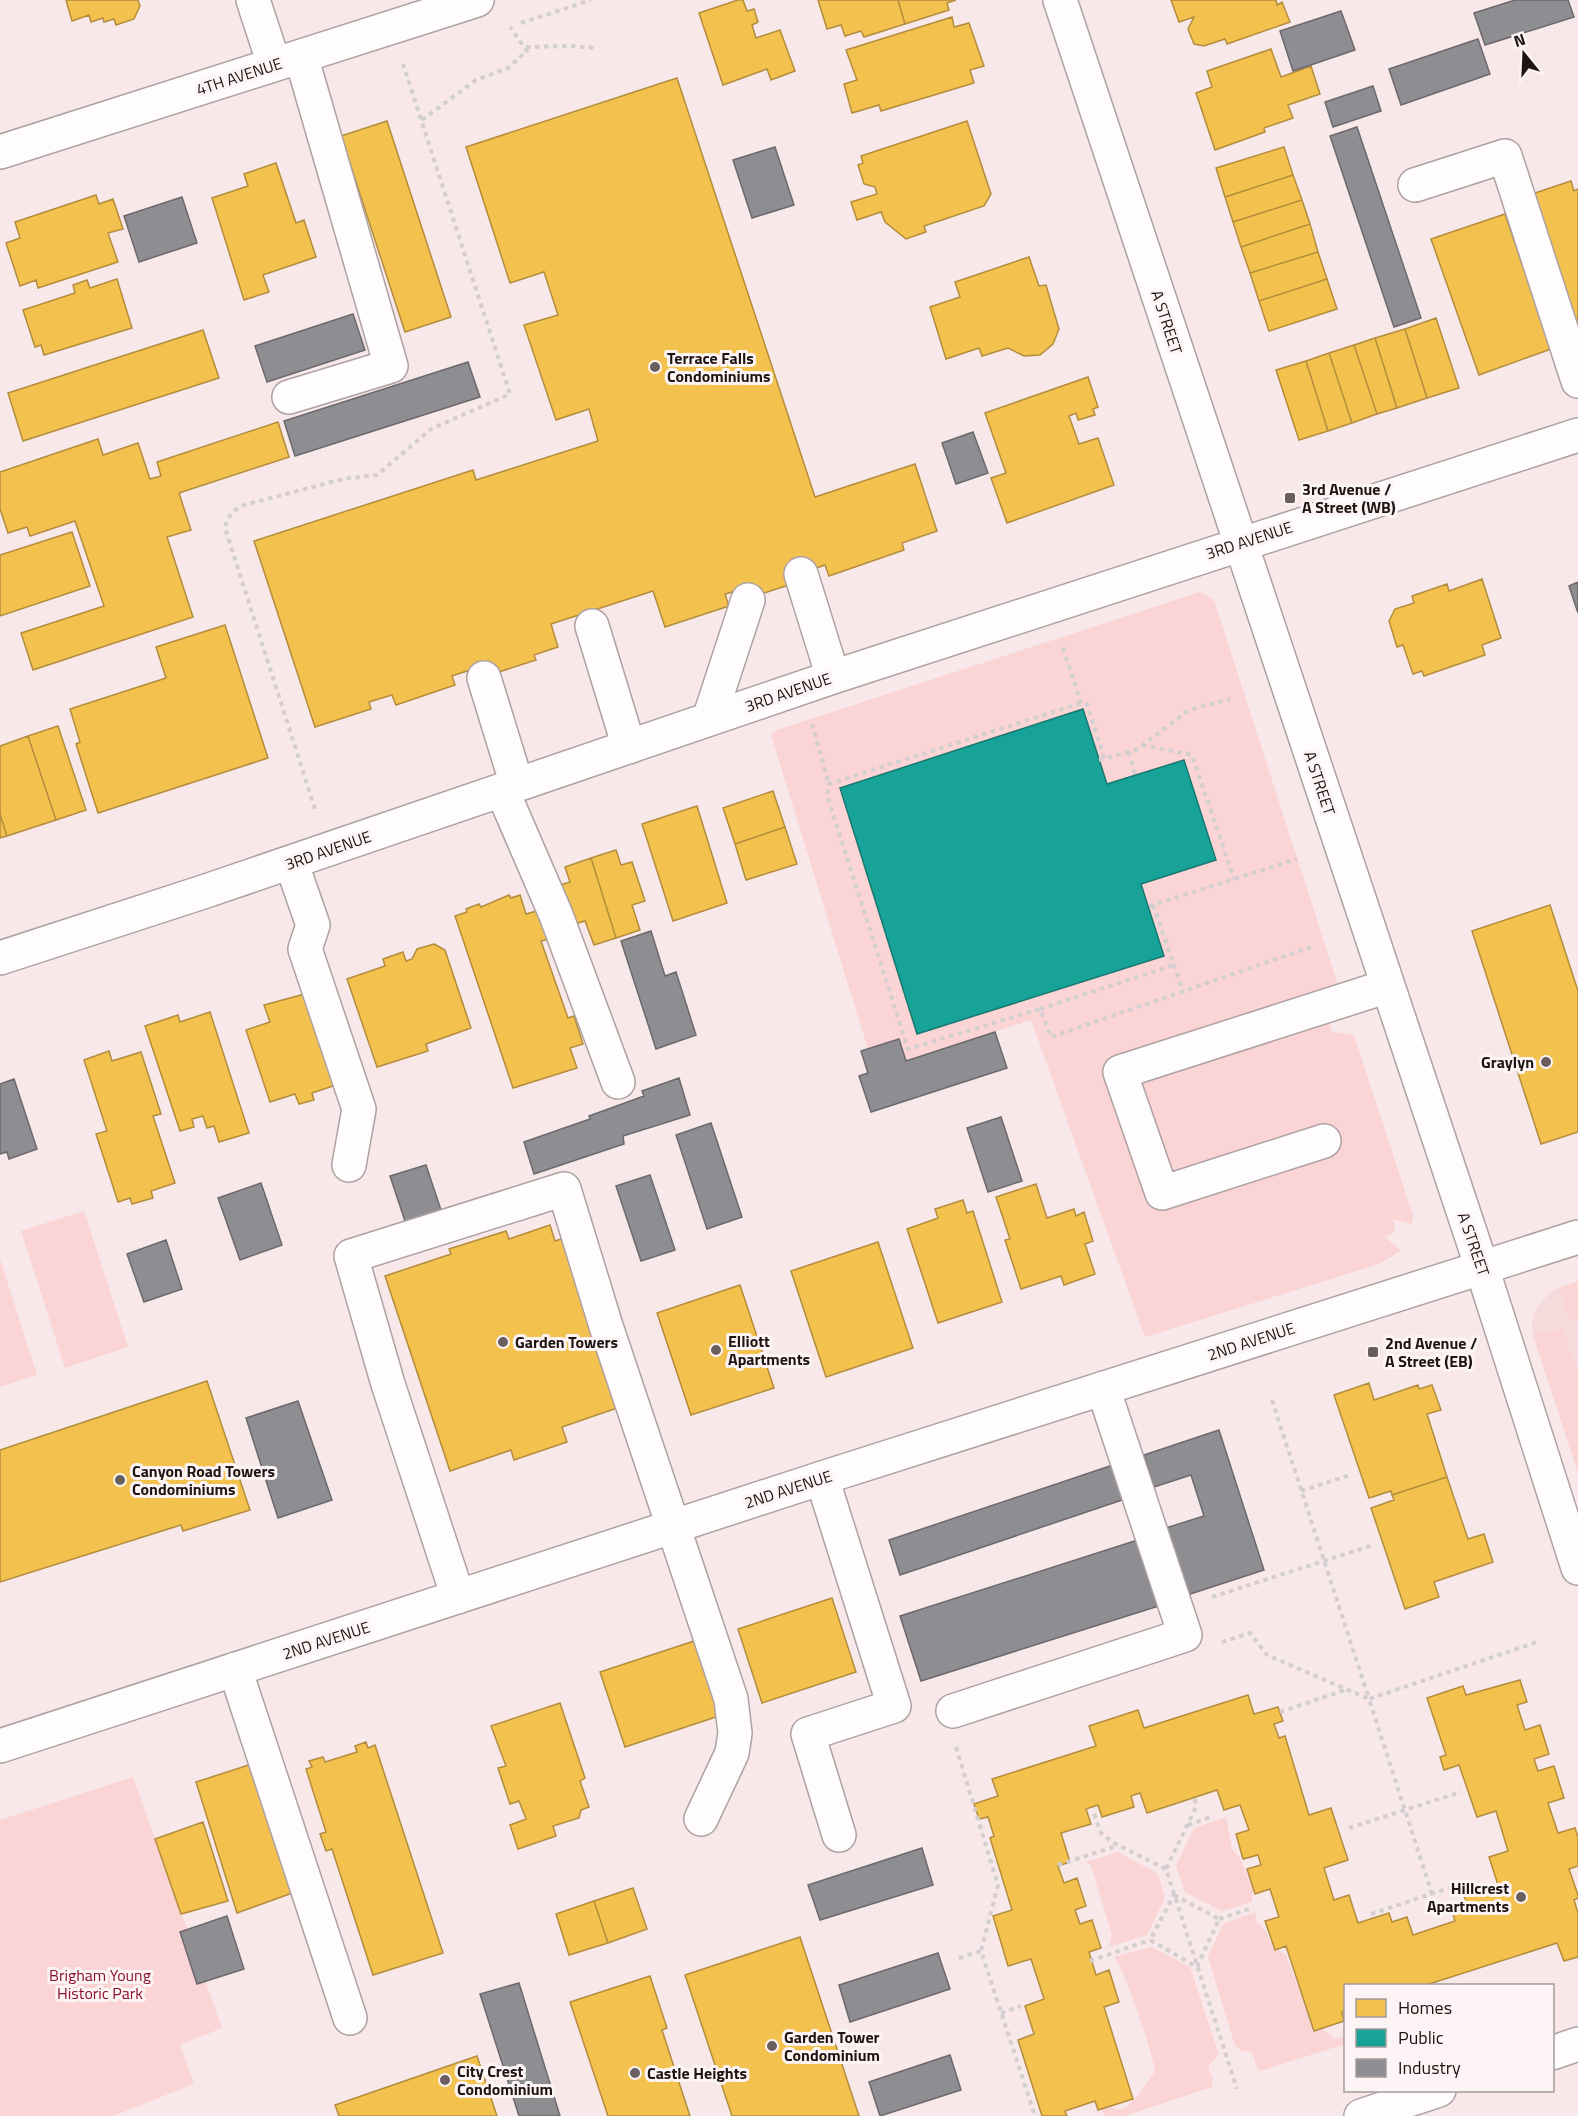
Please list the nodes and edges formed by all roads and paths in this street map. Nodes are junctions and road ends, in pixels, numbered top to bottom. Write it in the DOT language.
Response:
graph roads {
  1 [pos="253,0"];
  2 [pos="477,0"];
  3 [pos="591,0"];
  4 [pos="1060,0"];
  5 [pos="521,23"];
  6 [pos="510,27"];
  7 [pos="526,47"];
  8 [pos="595,48"];
  9 [pos="288,60"];
  10 [pos="403,64"];
  11 [pos="422,120"];
  12 [pos="0,152"];
  13 [pos="1414,185"];
  14 [pos="1578,381"];
  15 [pos="289,397"];
  16 [pos="1578,435"];
  17 [pos="1240,543"];
  18 [pos="801,574"];
  19 [pos="748,600"];
  20 [pos="592,627"];
  21 [pos="1063,648"];
  22 [pos="833,677"];
  23 [pos="484,678"];
  24 [pos="1230,699"];
  25 [pos="1081,703"];
  26 [pos="709,719"];
  27 [pos="811,720"];
  28 [pos="1142,745"];
  29 [pos="629,747"];
  30 [pos="1129,752"];
  31 [pos="1135,775"];
  32 [pos="829,784"];
  33 [pos="509,787"];
  34 [pos="315,809"];
  35 [pos="1297,859"];
  36 [pos="291,862"];
  37 [pos="1234,879"];
  38 [pos="1311,946"];
  39 [pos="0,958"];
  40 [pos="1174,965"];
  41 [pos="1388,986"];
  42 [pos="1183,991"];
  43 [pos="1040,1009"];
  44 [pos="618,1082"];
  45 [pos="1324,1141"];
  46 [pos="349,1165"];
  47 [pos="1578,1237"];
  48 [pos="1482,1268"];
  49 [pos="1103,1388"];
  50 [pos="1272,1400"];
  51 [pos="1350,1475"];
  52 [pos="822,1478"];
  53 [pos="1301,1491"];
  54 [pos="674,1527"];
  55 [pos="1373,1545"];
  56 [pos="1324,1562"];
  57 [pos="1578,1568"];
  58 [pos="458,1597"];
  59 [pos="1202,1600"];
  60 [pos="1537,1642"];
  61 [pos="1216,1643"];
  62 [pos="235,1669"];
  63 [pos="1346,1690"];
  64 [pos="1370,1700"];
  65 [pos="1281,1712"];
  66 [pos="953,1725"];
  67 [pos="0,1746"];
  68 [pos="1461,1791"];
  69 [pos="1195,1799"];
  70 [pos="1405,1810"];
  71 [pos="1094,1814"];
  72 [pos="1214,1816"];
  73 [pos="701,1820"];
  74 [pos="1187,1825"];
  75 [pos="1349,1828"];
  76 [pos="839,1835"];
  77 [pos="1118,1846"];
  78 [pos="1058,1865"];
  79 [pos="1166,1869"];
  80 [pos="1473,1880"];
  81 [pos="1432,1894"];
  82 [pos="1174,1895"];
  83 [pos="1252,1908"];
  84 [pos="1371,1914"];
  85 [pos="1219,1919"];
  86 [pos="1150,1940"];
  87 [pos="981,1951"];
  88 [pos="959,1958"];
  89 [pos="1090,1960"];
  90 [pos="1197,1967"];
  91 [pos="1021,2006"];
  92 [pos="1001,2013"];
  93 [pos="350,2018"];
  94 [pos="1578,2044"];
  95 [pos="1554,2052"];
  96 [pos="1237,2089"];
  97 [pos="1435,2092"];
  98 [pos="1035,2116"];
  99 [pos="1361,2116"];
  1 -- 9 [label="street"];
  2 -- 9 [label="street, 4TH AVENUE"];
  3 -- 5 [label="path"];
  4 -- 17 [label="street, A STREET"];
  6 -- 7 [label="path"];
  7 -- 8 [label="path"];
  7 -- 11 [label="path"];
  9 -- 12 [label="street, 4TH AVENUE"];
  9 -- 15 [label="street"];
  10 -- 11 [label="path"];
  11 -- 34 [label="path"];
  13 -- 14 [label="street"];
  16 -- 17 [label="street, 3RD AVENUE"];
  17 -- 22 [label="street, 3RD AVENUE"];
  17 -- 41 [label="street, A STREET"];
  18 -- 22 [label="street"];
  19 -- 26 [label="street"];
  20 -- 29 [label="street"];
  21 -- 25 [label="path"];
  22 -- 26 [label="street, 3RD AVENUE"];
  23 -- 33 [label="street"];
  24 -- 28 [label="path"];
  25 -- 30 [label="path"];
  25 -- 32 [label="path"];
  26 -- 29 [label="street, 3RD AVENUE"];
  27 -- 32 [label="path"];
  28 -- 30 [label="path"];
  28 -- 37 [label="path"];
  29 -- 33 [label="street, 3RD AVENUE"];
  30 -- 31 [label="path"];
  32 -- 43 [label="path"];
  33 -- 36 [label="street, 3RD AVENUE"];
  33 -- 44 [label="street"];
  35 -- 37 [label="path"];
  36 -- 39 [label="street, 3RD AVENUE"];
  36 -- 46 [label="street"];
  37 -- 40 [label="path"];
  38 -- 42 [label="path"];
  40 -- 42 [label="path"];
  40 -- 43 [label="path"];
  41 -- 45 [label="street"];
  41 -- 48 [label="street, A STREET"];
  42 -- 43 [label="path"];
  47 -- 48 [label="street, 2ND AVENUE"];
  48 -- 49 [label="street, 2ND AVENUE"];
  48 -- 57 [label="street, A STREET"];
  49 -- 52 [label="street, 2ND AVENUE"];
  49 -- 66 [label="street"];
  50 -- 53 [label="path"];
  51 -- 53 [label="path"];
  52 -- 54 [label="street, 2ND AVENUE"];
  52 -- 76 [label="street"];
  53 -- 56 [label="path"];
  54 -- 58 [label="street, 2ND AVENUE"];
  54 -- 58 [label="street"];
  54 -- 73 [label="street"];
  55 -- 56 [label="path"];
  56 -- 59 [label="path"];
  56 -- 64 [label="path"];
  58 -- 62 [label="street, 2ND AVENUE"];
  60 -- 64 [label="path"];
  61 -- 63 [label="path"];
  62 -- 67 [label="street, 2ND AVENUE"];
  62 -- 93 [label="street"];
  63 -- 64 [label="path"];
  63 -- 65 [label="path"];
  64 -- 70 [label="path"];
  66 -- 87 [label="path"];
  68 -- 70 [label="path"];
  69 -- 74 [label="path"];
  70 -- 75 [label="path"];
  70 -- 81 [label="path"];
  71 -- 77 [label="path"];
  72 -- 74 [label="path"];
  74 -- 79 [label="path"];
  77 -- 78 [label="path"];
  77 -- 79 [label="path"];
  79 -- 82 [label="path"];
  80 -- 81 [label="path"];
  81 -- 84 [label="path"];
  82 -- 85 [label="path"];
  82 -- 86 [label="path"];
  82 -- 90 [label="path"];
  83 -- 85 [label="path"];
  85 -- 90 [label="path"];
  86 -- 89 [label="path"];
  86 -- 90 [label="path"];
  87 -- 88 [label="path"];
  87 -- 92 [label="path"];
  90 -- 96 [label="path"];
  91 -- 92 [label="path"];
  92 -- 98 [label="path"];
  94 -- 95 [label="street"];
  97 -- 99 [label="street"];
}
